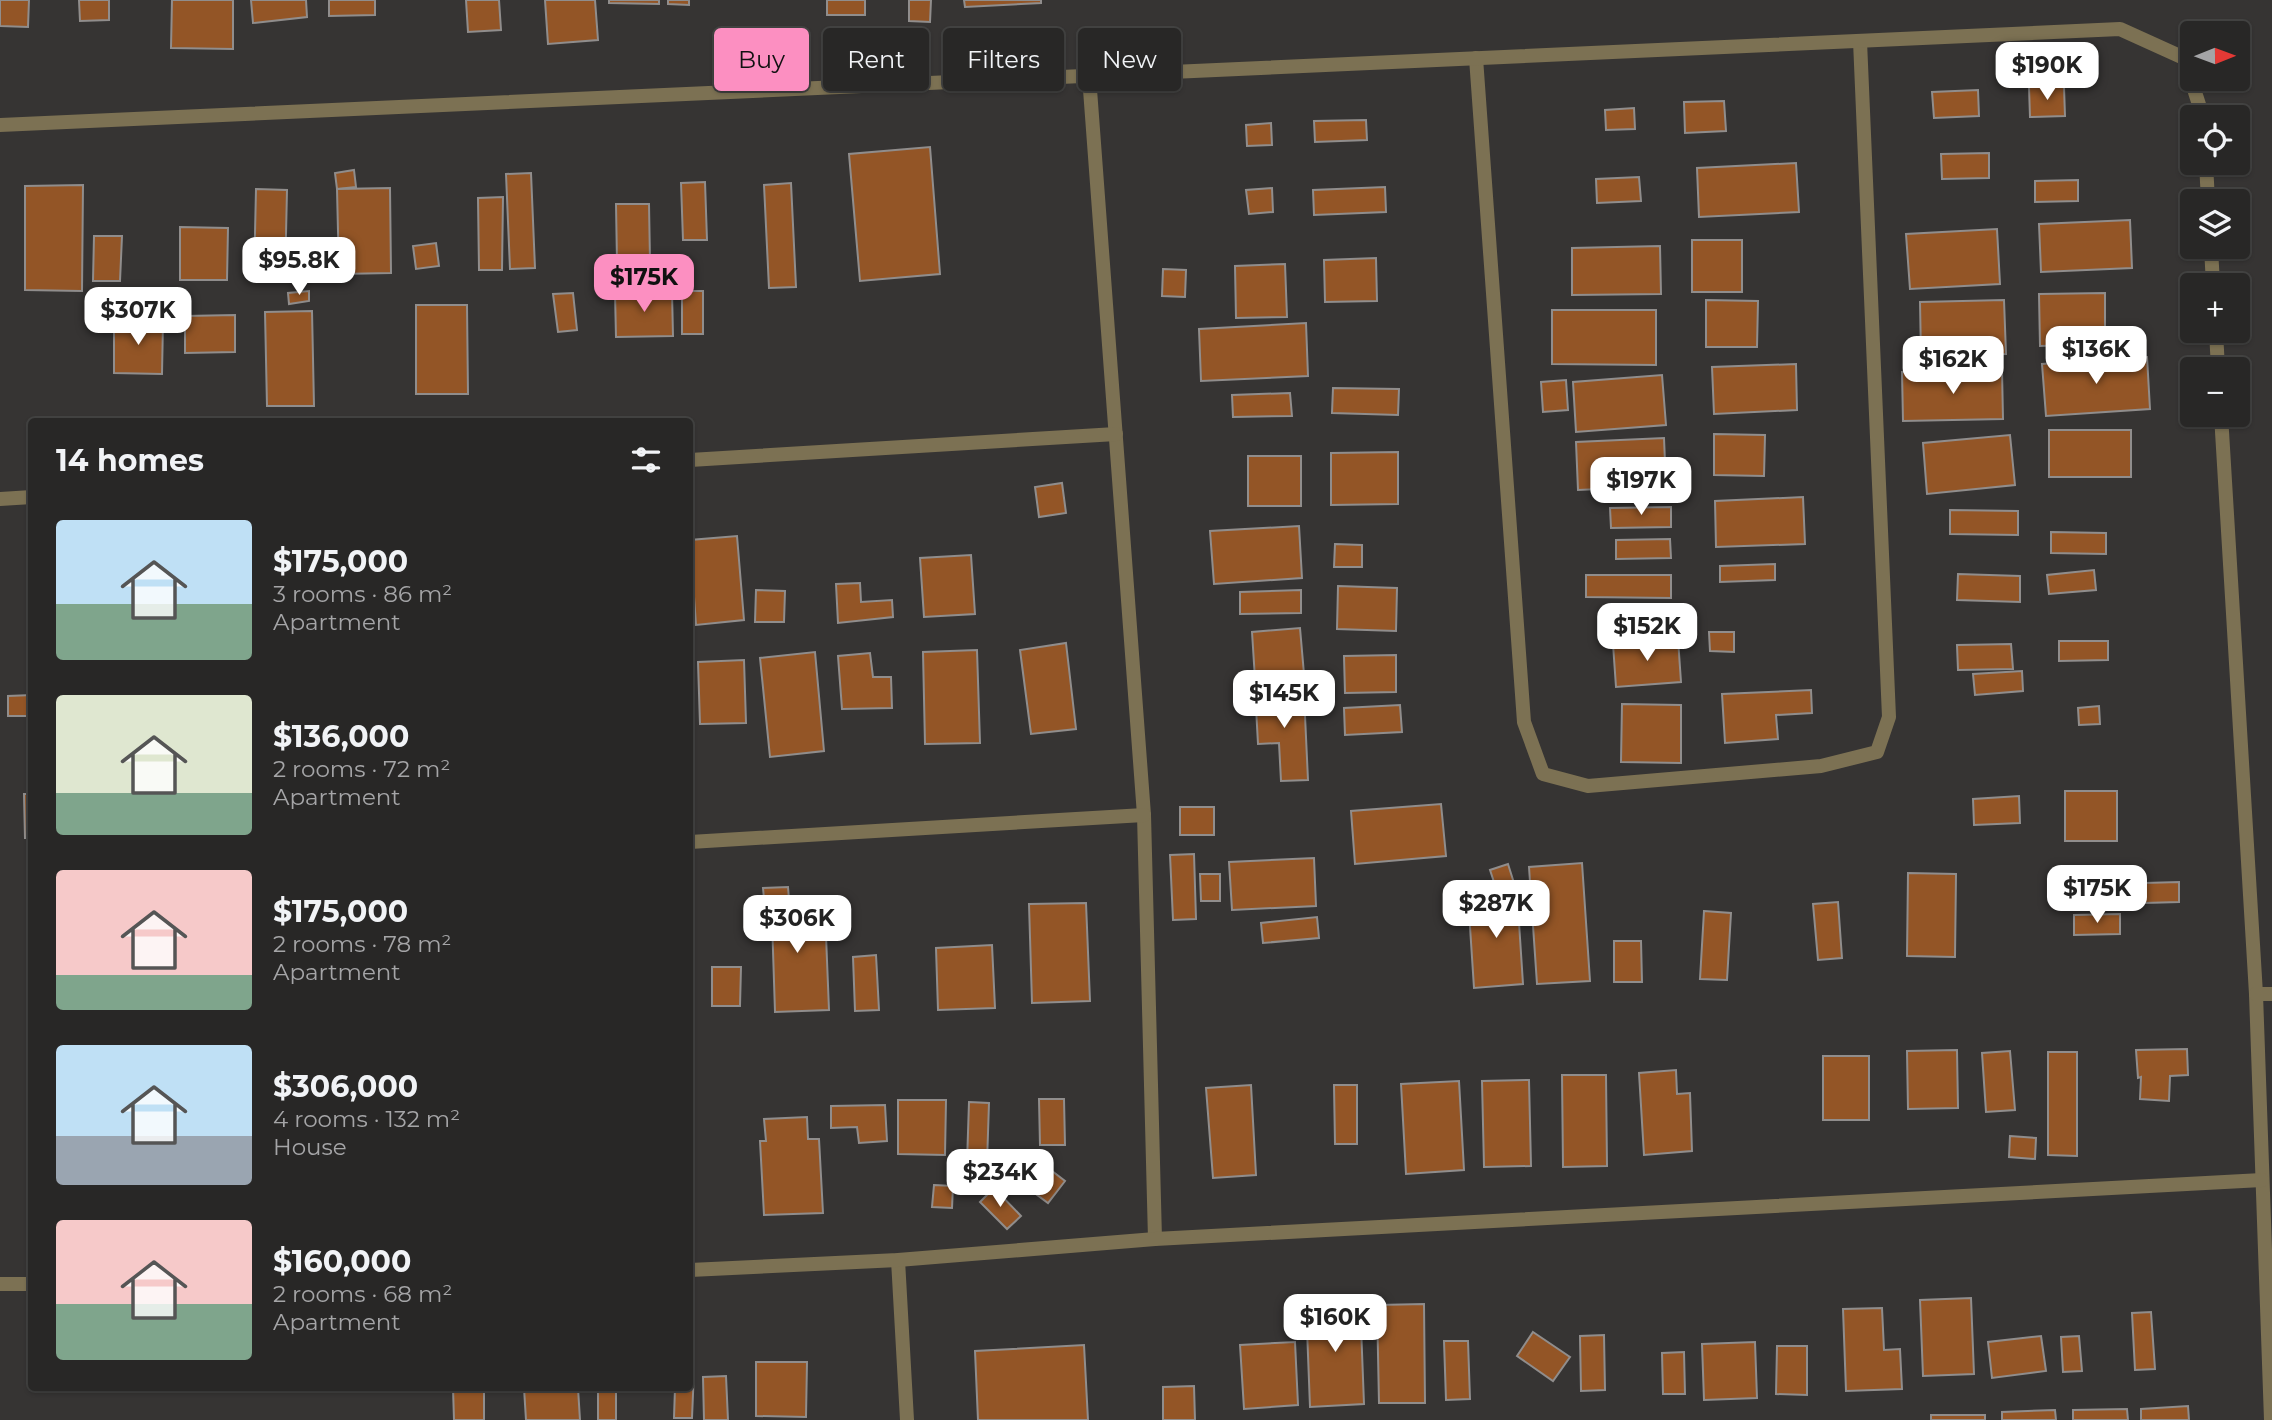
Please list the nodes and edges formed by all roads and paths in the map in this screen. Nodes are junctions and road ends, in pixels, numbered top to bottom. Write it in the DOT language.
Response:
graph roads {
  1 [pos="1860,41"];
  2 [pos="1476,58"];
  3 [pos="1181,72"];
  4 [pos="1078,76"];
  5 [pos="1090,91"];
  6 [pos="2199,105"];
  7 [pos="0,125"];
  8 [pos="2222,427"];
  9 [pos="1116,434"];
  10 [pos="693,460"];
  11 [pos="28,497"];
  12 [pos="0,499"];
  13 [pos="1144,815"];
  14 [pos="693,842"];
  15 [pos="2272,994"];
  16 [pos="2256,995"];
  17 [pos="2262,1180"];
  18 [pos="1155,1239"];
  19 [pos="898,1261"];
  20 [pos="693,1270"];
  21 [pos="0,1284"];
  22 [pos="28,1284"];
  23 [pos="907,1420"];
  24 [pos="2270,1420"];
  1 -- 2 [label="street"];
  1 -- 2 [label="street"];
  1 -- 6 [label="street"];
  2 -- 3 [label="street"];
  4 -- 7 [label="street"];
  5 -- 9 [label="street"];
  8 -- 16 [label="street"];
  9 -- 10 [label="street"];
  9 -- 13 [label="street"];
  11 -- 12 [label="street"];
  13 -- 14 [label="street"];
  13 -- 18 [label="street"];
  15 -- 16 [label="street"];
  16 -- 17 [label="street"];
  17 -- 18 [label="street"];
  17 -- 24 [label="street"];
  18 -- 19 [label="street"];
  19 -- 20 [label="street"];
  19 -- 23 [label="street"];
  21 -- 22 [label="street"];
}
